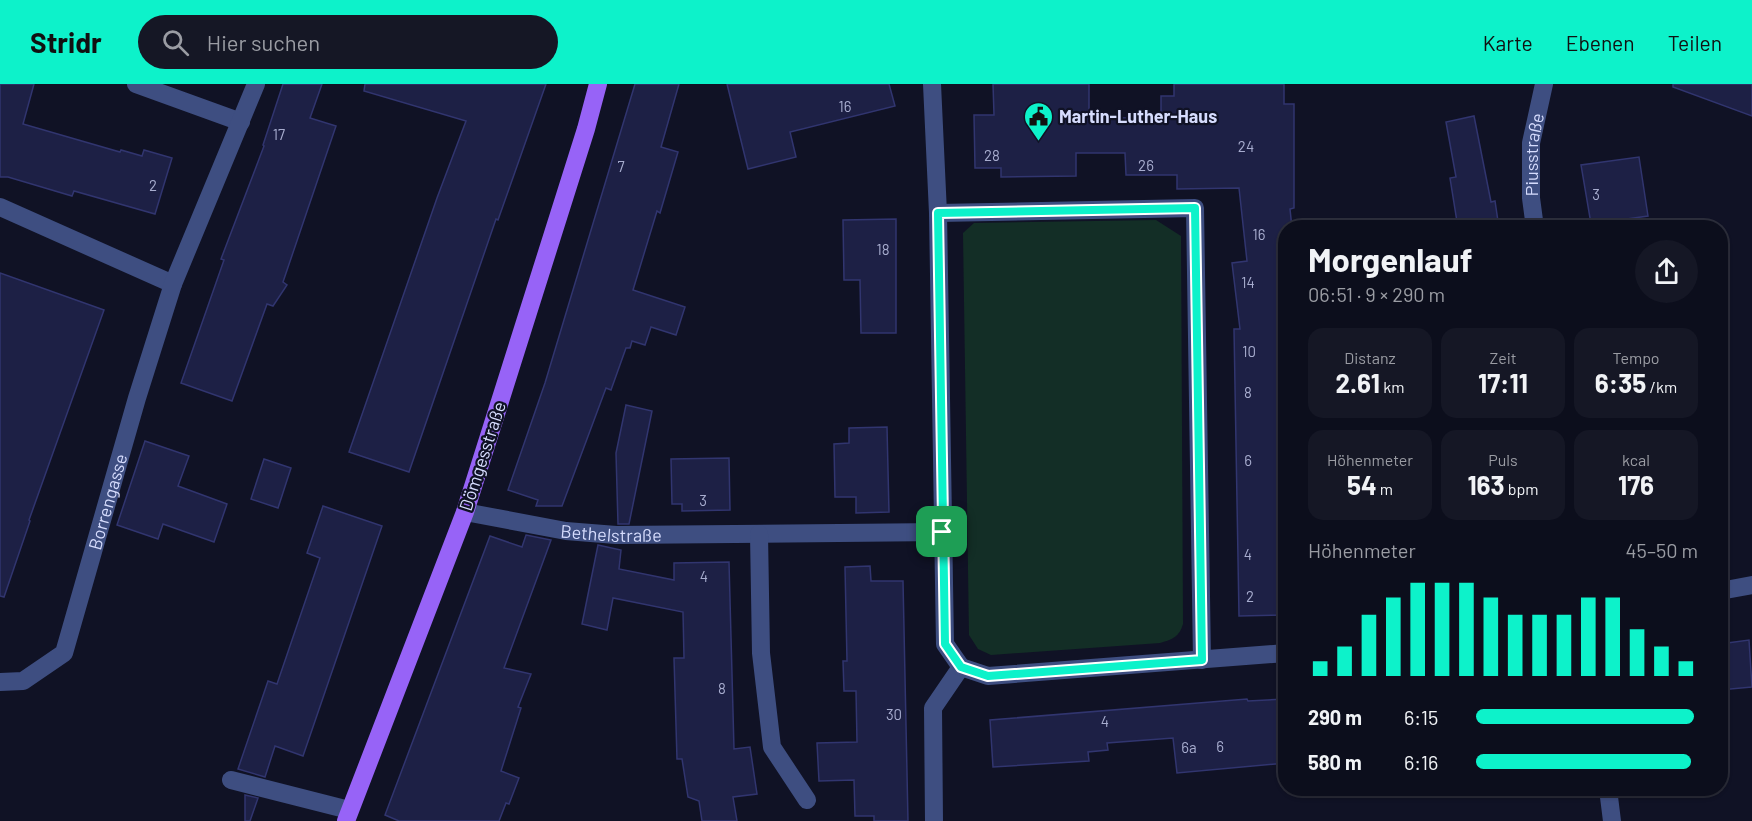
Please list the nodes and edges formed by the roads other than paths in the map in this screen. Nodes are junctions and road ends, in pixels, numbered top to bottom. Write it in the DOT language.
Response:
graph roads {
  1 [pos="136,84"];
  2 [pos="256,84"];
  3 [pos="598,84"];
  4 [pos="932,84"];
  5 [pos="1544,84"];
  6 [pos="241,122"];
  7 [pos="0,207"];
  8 [pos="938,213"];
  9 [pos="1533,220"];
  10 [pos="173,284"];
  11 [pos="465,512"];
  12 [pos="942,532"];
  13 [pos="759,534"];
  14 [pos="1752,585"];
  15 [pos="1728,590"];
  16 [pos="1278,654"];
  17 [pos="1202,660"];
  18 [pos="961,667"];
  19 [pos="0,682"];
  20 [pos="231,780"];
  21 [pos="1609,796"];
  22 [pos="807,800"];
  23 [pos="347,815"];
  24 [pos="934,821"];
  25 [pos="1612,821"];
  1 -- 6 [label="street"];
  2 -- 6 [label="street, Borrengasse"];
  3 -- 11 [label="main road, Dömgesstraße"];
  4 -- 8 [label="street"];
  5 -- 9 [label="street, Piusstraße"];
  6 -- 10 [label="street, Borrengasse"];
  7 -- 10 [label="street"];
  8 -- 12 [label="street"];
  8 -- 17 [label="street"];
  10 -- 19 [label="street, Borrengasse"];
  11 -- 13 [label="street, Bethelstraße"];
  11 -- 23 [label="main road, Dömgesstraße"];
  12 -- 13 [label="street, Bethelstraße"];
  12 -- 18 [label="street"];
  13 -- 22 [label="street"];
  14 -- 15 [label="street"];
  16 -- 17 [label="street"];
  17 -- 18 [label="street"];
  18 -- 24 [label="street"];
  20 -- 23 [label="street"];
  21 -- 25 [label="street"];
}
